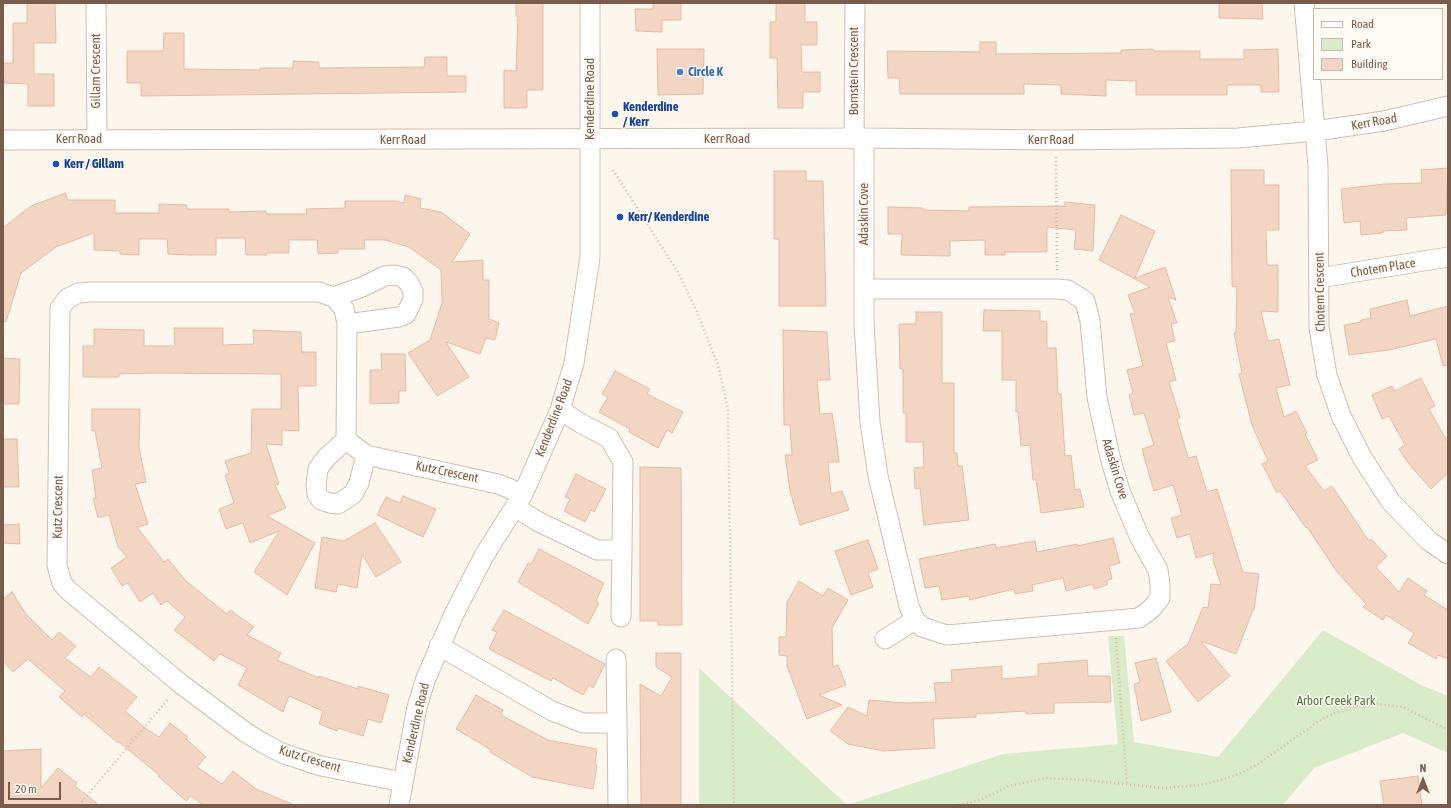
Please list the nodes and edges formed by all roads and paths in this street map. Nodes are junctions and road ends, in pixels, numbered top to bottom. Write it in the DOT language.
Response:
graph roads {
  1 [pos="96,3"];
  2 [pos="590,3"];
  3 [pos="855,3"];
  4 [pos="1304,3"];
  5 [pos="1448,106"];
  6 [pos="1315,131"];
  7 [pos="97,139"];
  8 [pos="859,139"];
  9 [pos="3,140"];
  10 [pos="590,140"];
  11 [pos="1056,160"];
  12 [pos="613,170"];
  13 [pos="1448,257"];
  14 [pos="1057,270"];
  15 [pos="1319,278"];
  16 [pos="864,289"];
  17 [pos="334,297"];
  18 [pos="347,324"];
  19 [pos="560,410"];
  20 [pos="346,440"];
  21 [pos="366,455"];
  22 [pos="519,500"];
  23 [pos="622,550"];
  24 [pos="1448,554"];
  25 [pos="621,617"];
  26 [pos="915,620"];
  27 [pos="1115,634"];
  28 [pos="885,639"];
  29 [pos="439,646"];
  30 [pos="616,659"];
  31 [pos="172,695"];
  32 [pos="617,723"];
  33 [pos="1448,730"];
  34 [pos="403,782"];
  35 [pos="1127,785"];
  36 [pos="79,805"];
  37 [pos="399,805"];
  38 [pos="618,805"];
  39 [pos="734,805"];
  40 [pos="959,805"];
  1 -- 7 [label="street, Gillam Crescent"];
  2 -- 10 [label="street, Kenderdine Road"];
  3 -- 8 [label="street, Bornstein Crescent"];
  4 -- 6 [label="street, Chotem Crescent"];
  5 -- 6 [label="street, Kerr Road"];
  6 -- 8 [label="street, Kerr Road"];
  6 -- 15 [label="street, Chotem Crescent"];
  7 -- 9 [label="street, Kerr Road"];
  7 -- 10 [label="street, Kerr Road"];
  8 -- 10 [label="street, Kerr Road"];
  8 -- 16 [label="street, Adaskin Cove"];
  10 -- 19 [label="street, Kenderdine Road"];
  11 -- 14 [label="path"];
  12 -- 39 [label="path"];
  13 -- 15 [label="street, Chotem Place"];
  15 -- 24 [label="street, Chotem Crescent"];
  16 -- 26 [label="street, Adaskin Cove"];
  16 -- 26 [label="street, Adaskin Cove"];
  17 -- 18 [label="street"];
  17 -- 18 [label="street"];
  17 -- 34 [label="street, Kutz Crescent"];
  18 -- 20 [label="street"];
  19 -- 22 [label="street, Kenderdine Road"];
  19 -- 23 [label="street"];
  20 -- 21 [label="street, Kutz Crescent"];
  20 -- 21 [label="street"];
  21 -- 22 [label="street, Kutz Crescent"];
  22 -- 23 [label="street, Kutz Crescent"];
  22 -- 29 [label="street, Kenderdine Road"];
  23 -- 25 [label="street"];
  26 -- 28 [label="street"];
  27 -- 35 [label="path"];
  29 -- 32 [label="street"];
  29 -- 34 [label="street, Kenderdine Road"];
  30 -- 32 [label="street"];
  31 -- 36 [label="path"];
  32 -- 38 [label="street"];
  33 -- 35 [label="path"];
  34 -- 37 [label="street, Kenderdine Road"];
  35 -- 40 [label="path"];
}
